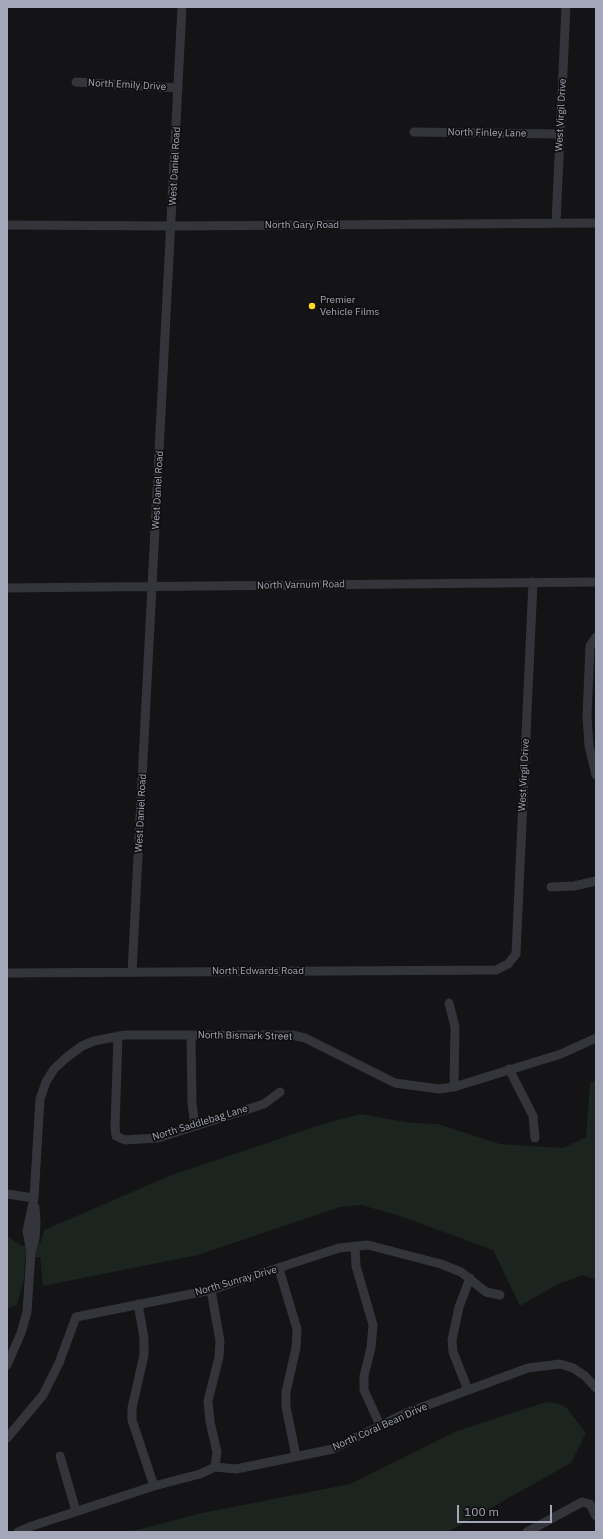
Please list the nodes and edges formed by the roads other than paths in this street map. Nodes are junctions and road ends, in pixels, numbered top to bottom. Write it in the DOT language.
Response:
graph roads {
  1 [pos="182,7"];
  2 [pos="566,7"];
  3 [pos="76,82"];
  4 [pos="178,88"];
  5 [pos="414,132"];
  6 [pos="560,134"];
  7 [pos="556,223"];
  8 [pos="596,223"];
  9 [pos="7,225"];
  10 [pos="172,226"];
  11 [pos="533,582"];
  12 [pos="596,582"];
  13 [pos="153,586"];
  14 [pos="7,588"];
  15 [pos="595,638"];
  16 [pos="591,716"];
  17 [pos="596,775"];
  18 [pos="596,881"];
  19 [pos="551,887"];
  20 [pos="508,964"];
  21 [pos="7,972"];
  22 [pos="132,972"];
  23 [pos="449,1003"];
  24 [pos="191,1035"];
  25 [pos="118,1036"];
  26 [pos="596,1038"];
  27 [pos="509,1069"];
  28 [pos="454,1086"];
  29 [pos="280,1092"];
  30 [pos="195,1126"];
  31 [pos="536,1138"];
  32 [pos="7,1194"];
  33 [pos="34,1198"];
  34 [pos="355,1246"];
  35 [pos="279,1268"];
  36 [pos="470,1278"];
  37 [pos="211,1290"];
  38 [pos="500,1295"];
  39 [pos="138,1304"];
  40 [pos="7,1365"];
  41 [pos="596,1388"];
  42 [pos="468,1390"];
  43 [pos="380,1425"];
  44 [pos="7,1438"];
  45 [pos="60,1456"];
  46 [pos="296,1456"];
  47 [pos="215,1467"];
  48 [pos="154,1486"];
  49 [pos="76,1511"];
  50 [pos="596,1516"];
  51 [pos="18,1532"];
  52 [pos="527,1532"];
  1 -- 4 [label="street, West Daniel Road"];
  2 -- 6 [label="street, West Virgil Drive"];
  3 -- 4 [label="street, North Emily Drive"];
  4 -- 10 [label="street, West Daniel Road"];
  5 -- 6 [label="street, North Finley Lane"];
  6 -- 7 [label="street, West Virgil Drive"];
  7 -- 8 [label="street, North Gary Road"];
  7 -- 10 [label="street, North Gary Road"];
  9 -- 10 [label="street, North Gary Road"];
  10 -- 13 [label="street, West Daniel Road"];
  11 -- 12 [label="street, North Varnum Road"];
  11 -- 13 [label="street, North Varnum Road"];
  11 -- 20 [label="street, West Virgil Drive"];
  13 -- 14 [label="street, North Varnum Road"];
  13 -- 22 [label="street, West Daniel Road"];
  15 -- 16 [label="street"];
  16 -- 17 [label="street"];
  18 -- 19 [label="street"];
  20 -- 22 [label="street, North Edwards Road"];
  21 -- 22 [label="street, North Edwards Road"];
  23 -- 28 [label="street"];
  24 -- 25 [label="street, North Bismark Street"];
  24 -- 28 [label="street, North Bismark Street"];
  24 -- 30 [label="street"];
  25 -- 30 [label="street, North Saddlebag Lane"];
  25 -- 33 [label="street, North Bismark Street"];
  26 -- 27 [label="street, North Bismark Street"];
  27 -- 28 [label="street, North Bismark Street"];
  27 -- 31 [label="street"];
  29 -- 30 [label="street, North Saddlebag Lane"];
  32 -- 33 [label="street"];
  33 -- 40 [label="street, North Bismark Street"];
  34 -- 35 [label="street, North Sunray Drive"];
  34 -- 36 [label="street, North Sunray Drive"];
  34 -- 43 [label="street"];
  35 -- 37 [label="street, North Sunray Drive"];
  35 -- 46 [label="street"];
  36 -- 38 [label="street, North Sunray Drive"];
  36 -- 42 [label="street"];
  37 -- 39 [label="street, North Sunray Drive"];
  37 -- 47 [label="street"];
  39 -- 44 [label="street, North Sunray Drive"];
  39 -- 48 [label="street"];
  41 -- 42 [label="street, North Coral Bean Drive"];
  42 -- 43 [label="street, North Coral Bean Drive"];
  43 -- 46 [label="street, North Coral Bean Drive"];
  45 -- 49 [label="street"];
  46 -- 47 [label="street, North Coral Bean Drive"];
  47 -- 48 [label="street, North Coral Bean Drive"];
  48 -- 49 [label="street, North Coral Bean Drive"];
  49 -- 51 [label="street, North Coral Bean Drive"];
  50 -- 52 [label="street"];
}
